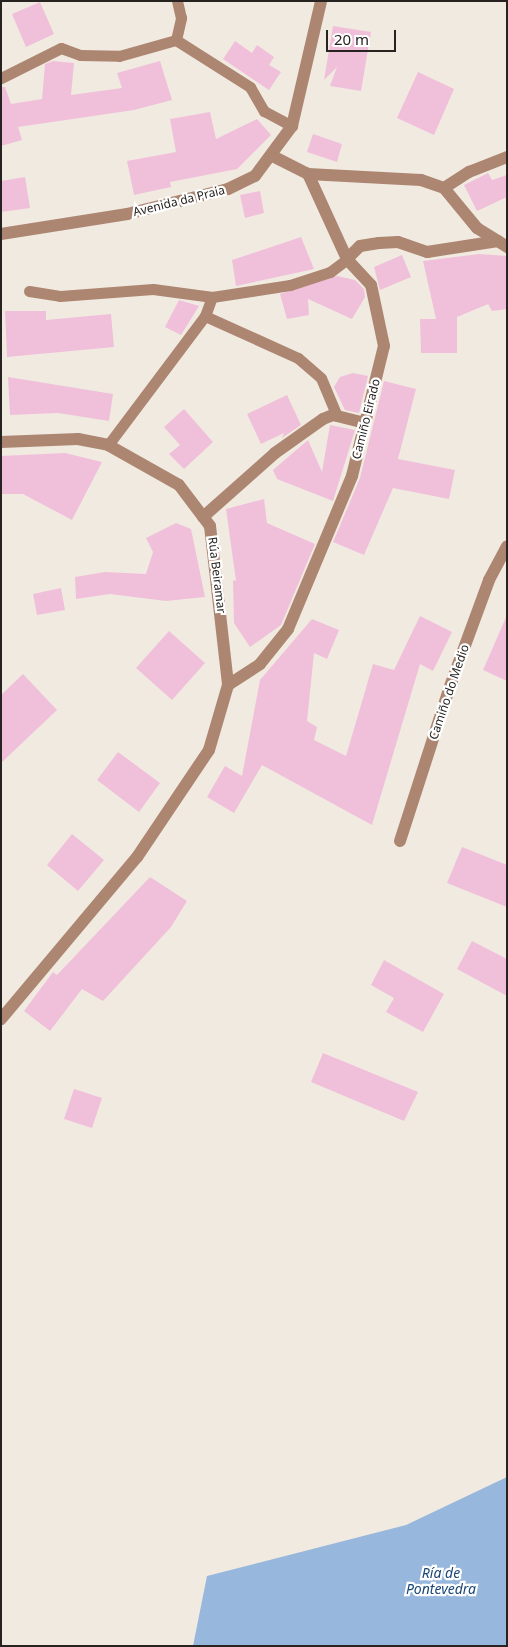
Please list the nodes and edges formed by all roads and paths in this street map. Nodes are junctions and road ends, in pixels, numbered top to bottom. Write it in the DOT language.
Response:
graph roads {
  1 [pos="177,1"];
  2 [pos="322,1"];
  3 [pos="176,40"];
  4 [pos="1,78"];
  5 [pos="292,126"];
  6 [pos="273,156"];
  7 [pos="507,158"];
  8 [pos="308,174"];
  9 [pos="444,188"];
  10 [pos="1,234"];
  11 [pos="502,244"];
  12 [pos="347,259"];
  13 [pos="29,291"];
  14 [pos="212,298"];
  15 [pos="205,316"];
  16 [pos="337,416"];
  17 [pos="365,423"];
  18 [pos="1,442"];
  19 [pos="108,445"];
  20 [pos="203,517"];
  21 [pos="507,546"];
  22 [pos="228,685"];
  23 [pos="400,841"];
  24 [pos="1,1019"];
  1 -- 3 [label="lane"];
  2 -- 5 [label="street, Avenida da Praia"];
  3 -- 4 [label="lane"];
  3 -- 5 [label="lane"];
  5 -- 6 [label="street, Avenida da Praia"];
  6 -- 8 [label="street"];
  6 -- 10 [label="street, Avenida da Praia"];
  7 -- 9 [label="street"];
  8 -- 9 [label="street"];
  8 -- 12 [label="street, Camiño Eirado"];
  9 -- 11 [label="street"];
  11 -- 12 [label="street"];
  12 -- 14 [label="lane"];
  12 -- 17 [label="street, Camiño Eirado"];
  13 -- 14 [label="lane"];
  14 -- 15 [label="lane"];
  15 -- 16 [label="lane"];
  15 -- 19 [label="lane"];
  16 -- 17 [label="street"];
  16 -- 20 [label="street"];
  17 -- 22 [label="street, Camiño Eirado"];
  18 -- 19 [label="street, Rúa Beiramar"];
  19 -- 20 [label="street, Rúa Beiramar"];
  20 -- 22 [label="street, Rúa Beiramar"];
  21 -- 23 [label="street, Camiño do Medio"];
  22 -- 24 [label="street"];
}
